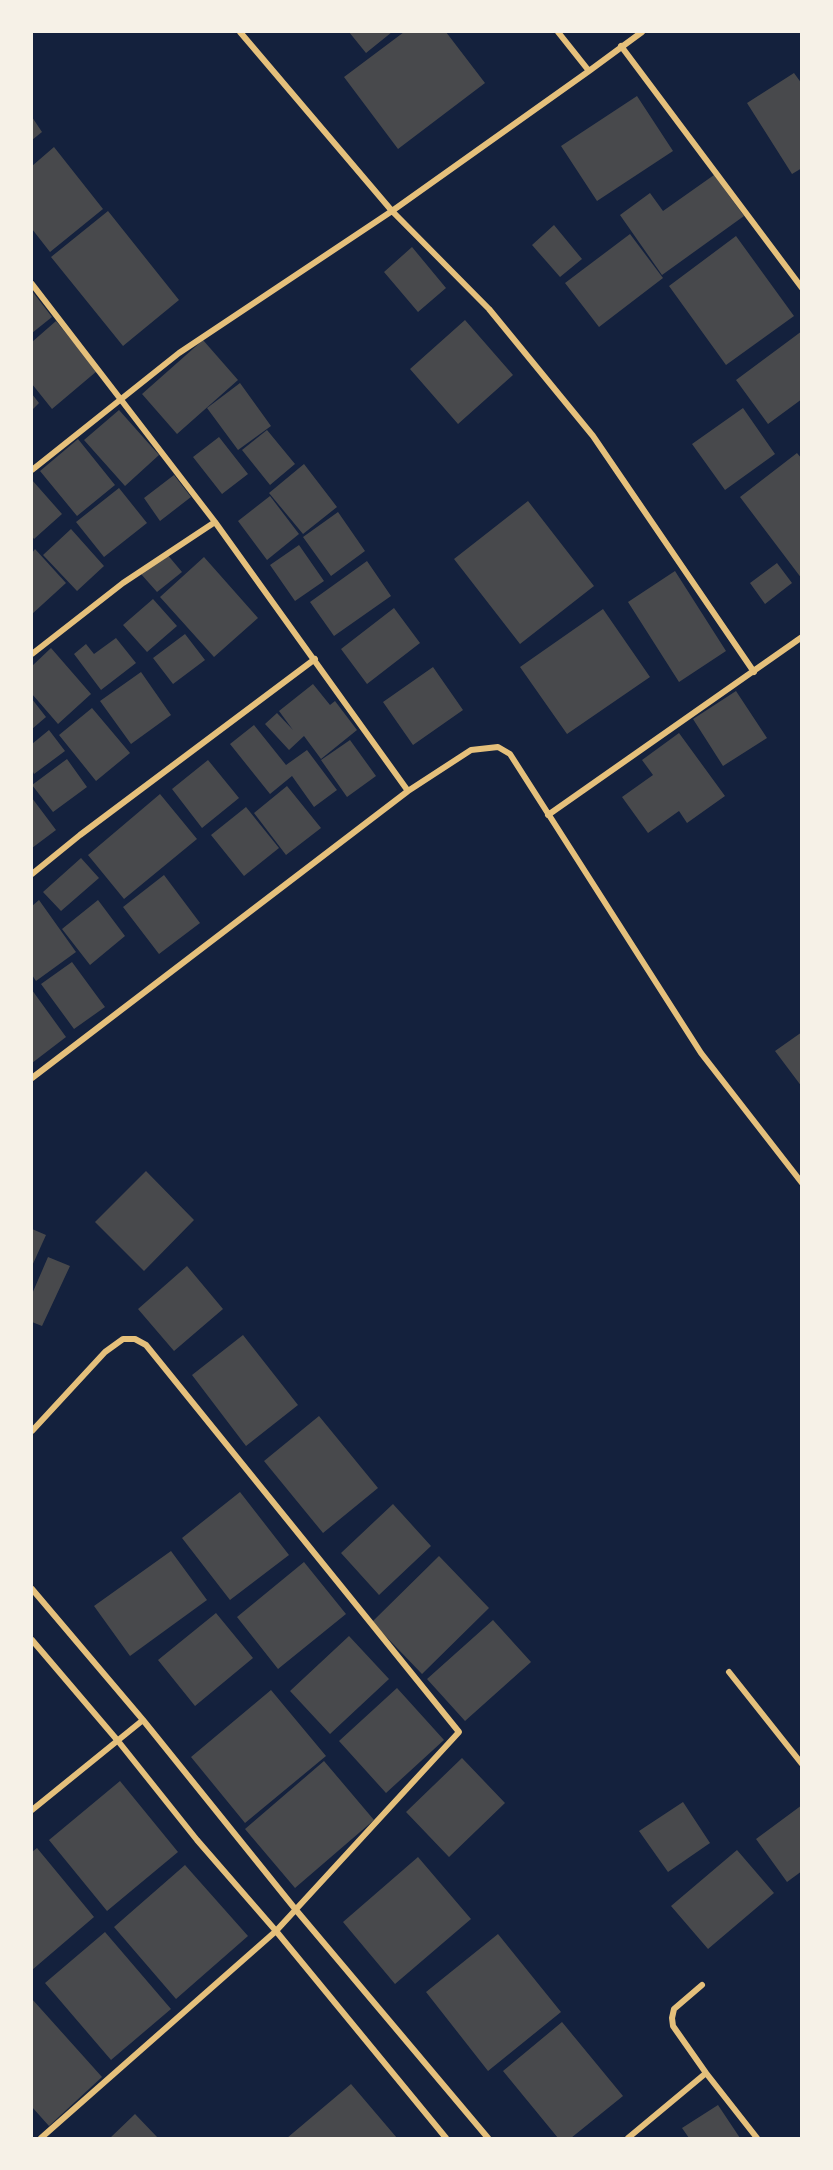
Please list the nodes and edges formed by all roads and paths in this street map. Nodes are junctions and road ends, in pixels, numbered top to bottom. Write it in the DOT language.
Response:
graph roads {
  1 [pos="240,32"];
  2 [pos="558,32"];
  3 [pos="642,32"];
  4 [pos="621,46"];
  5 [pos="589,71"];
  6 [pos="392,211"];
  7 [pos="32,284"];
  8 [pos="801,288"];
  9 [pos="122,399"];
  10 [pos="32,470"];
  11 [pos="215,522"];
  12 [pos="801,637"];
  13 [pos="32,654"];
  14 [pos="315,659"];
  15 [pos="754,672"];
  16 [pos="408,791"];
  17 [pos="548,815"];
  18 [pos="32,874"];
  19 [pos="32,1078"];
  20 [pos="801,1183"];
  21 [pos="32,1431"];
  22 [pos="32,1589"];
  23 [pos="32,1640"];
  24 [pos="729,1672"];
  25 [pos="143,1720"];
  26 [pos="118,1741"];
  27 [pos="801,1764"];
  28 [pos="32,1810"];
  29 [pos="296,1910"];
  30 [pos="276,1931"];
  31 [pos="702,1985"];
  32 [pos="706,2073"];
  33 [pos="41,2139"];
  34 [pos="446,2139"];
  35 [pos="488,2139"];
  36 [pos="628,2139"];
  37 [pos="757,2139"];
  1 -- 6 [label="street"];
  2 -- 5 [label="street"];
  3 -- 4 [label="street"];
  4 -- 5 [label="street"];
  4 -- 8 [label="street"];
  5 -- 6 [label="street"];
  6 -- 9 [label="street"];
  6 -- 15 [label="street"];
  7 -- 9 [label="street"];
  9 -- 10 [label="street"];
  9 -- 11 [label="street"];
  11 -- 13 [label="street"];
  11 -- 14 [label="street"];
  12 -- 15 [label="street"];
  14 -- 16 [label="street"];
  14 -- 18 [label="street"];
  15 -- 17 [label="street"];
  16 -- 17 [label="street"];
  16 -- 19 [label="street"];
  17 -- 20 [label="street"];
  21 -- 29 [label="street"];
  22 -- 25 [label="street"];
  23 -- 26 [label="street"];
  24 -- 27 [label="street"];
  25 -- 26 [label="street"];
  25 -- 29 [label="street"];
  26 -- 28 [label="street"];
  26 -- 30 [label="street"];
  29 -- 30 [label="street"];
  29 -- 35 [label="street"];
  30 -- 33 [label="street"];
  30 -- 34 [label="street"];
  31 -- 32 [label="street"];
  32 -- 36 [label="street"];
  32 -- 37 [label="street"];
}
